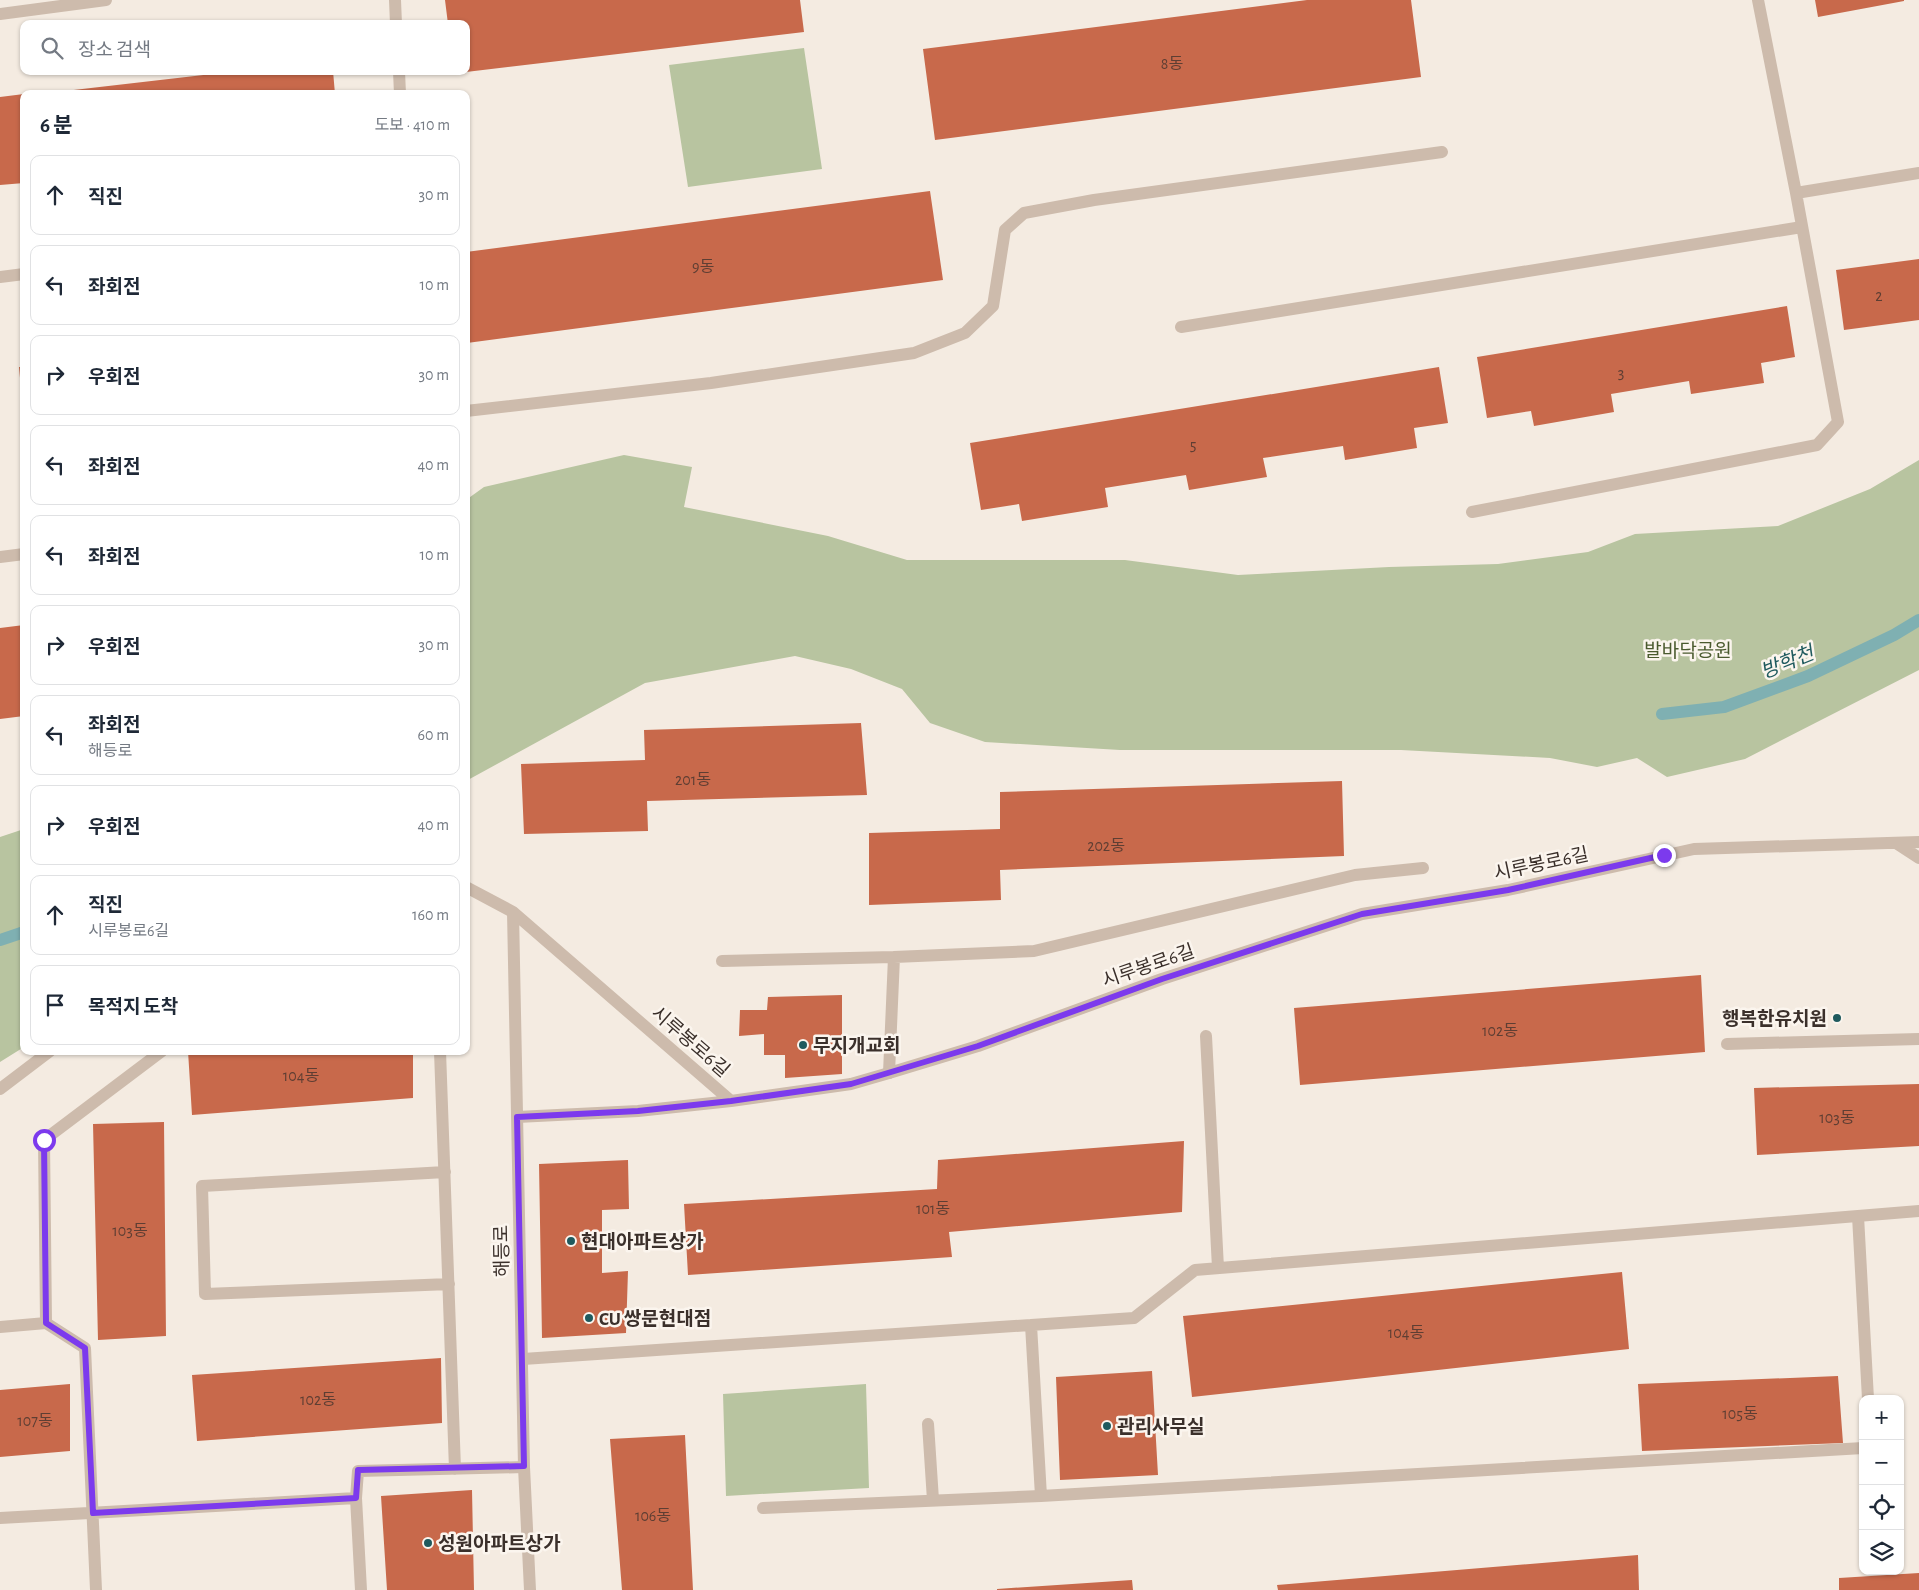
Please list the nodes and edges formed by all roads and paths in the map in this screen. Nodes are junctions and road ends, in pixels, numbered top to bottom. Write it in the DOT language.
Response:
graph roads {
  1 [pos="106,0"];
  2 [pos="395,0"];
  3 [pos="1758,0"];
  4 [pos="0,14"];
  5 [pos="396,20"];
  6 [pos="399,75"];
  7 [pos="400,90"];
  8 [pos="1442,152"];
  9 [pos="1919,173"];
  10 [pos="1796,193"];
  11 [pos="1802,226"];
  12 [pos="20,274"];
  13 [pos="0,277"];
  14 [pos="1181,327"];
  15 [pos="470,411"];
  16 [pos="1472,512"];
  17 [pos="20,554"];
  18 [pos="0,556"];
  19 [pos="1919,842"];
  20 [pos="1896,843"];
  21 [pos="1919,858"];
  22 [pos="1423,868"];
  23 [pos="470,889"];
  24 [pos="513,912"];
  25 [pos="894,957"];
  26 [pos="722,961"];
  27 [pos="1206,1036"];
  28 [pos="1919,1039"];
  29 [pos="1727,1044"];
  30 [pos="45,1055"];
  31 [pos="157,1055"];
  32 [pos="440,1055"];
  33 [pos="889,1073"];
  34 [pos="0,1089"];
  35 [pos="731,1101"];
  36 [pos="517,1117"];
  37 [pos="445,1172"];
  38 [pos="1919,1211"];
  39 [pos="1858,1216"];
  40 [pos="1218,1268"];
  41 [pos="449,1284"];
  42 [pos="46,1323"];
  43 [pos="1031,1325"];
  44 [pos="0,1327"];
  45 [pos="522,1359"];
  46 [pos="1868,1395"];
  47 [pos="928,1424"];
  48 [pos="1859,1448"];
  49 [pos="524,1466"];
  50 [pos="456,1468"];
  51 [pos="1041,1496"];
  52 [pos="356,1498"];
  53 [pos="932,1500"];
  54 [pos="763,1508"];
  55 [pos="93,1513"];
  56 [pos="0,1518"];
  57 [pos="96,1590"];
  58 [pos="361,1590"];
  59 [pos="530,1590"];
  1 -- 4 [label="street"];
  2 -- 5 [label="street"];
  3 -- 10 [label="street"];
  6 -- 7 [label="street"];
  8 -- 15 [label="street"];
  9 -- 10 [label="street"];
  10 -- 11 [label="street"];
  11 -- 14 [label="street"];
  11 -- 16 [label="street"];
  12 -- 13 [label="street"];
  17 -- 18 [label="street"];
  19 -- 20 [label="street, 시루봉로6길"];
  20 -- 21 [label="street"];
  20 -- 33 [label="street, 시루봉로6길"];
  22 -- 25 [label="street"];
  23 -- 24 [label="street, 시루봉로6길"];
  24 -- 35 [label="street, 시루봉로6길"];
  24 -- 36 [label="street, 해등로"];
  25 -- 26 [label="street"];
  25 -- 33 [label="street"];
  27 -- 40 [label="street"];
  28 -- 29 [label="street"];
  30 -- 34 [label="street"];
  31 -- 42 [label="street"];
  32 -- 37 [label="street"];
  33 -- 35 [label="street, 시루봉로6길"];
  35 -- 36 [label="street"];
  36 -- 45 [label="street, 해등로"];
  37 -- 41 [label="street"];
  37 -- 41 [label="street"];
  38 -- 39 [label="street"];
  39 -- 40 [label="street"];
  39 -- 46 [label="street"];
  40 -- 43 [label="street"];
  41 -- 50 [label="street"];
  42 -- 44 [label="street"];
  42 -- 55 [label="street"];
  43 -- 45 [label="street"];
  43 -- 51 [label="street"];
  45 -- 49 [label="street, 해등로"];
  47 -- 53 [label="street"];
  48 -- 51 [label="street"];
  49 -- 50 [label="street"];
  49 -- 59 [label="street, 해등로"];
  50 -- 52 [label="street"];
  51 -- 53 [label="street"];
  52 -- 55 [label="street"];
  52 -- 58 [label="street"];
  53 -- 54 [label="street"];
  55 -- 56 [label="street"];
  55 -- 57 [label="street"];
}
